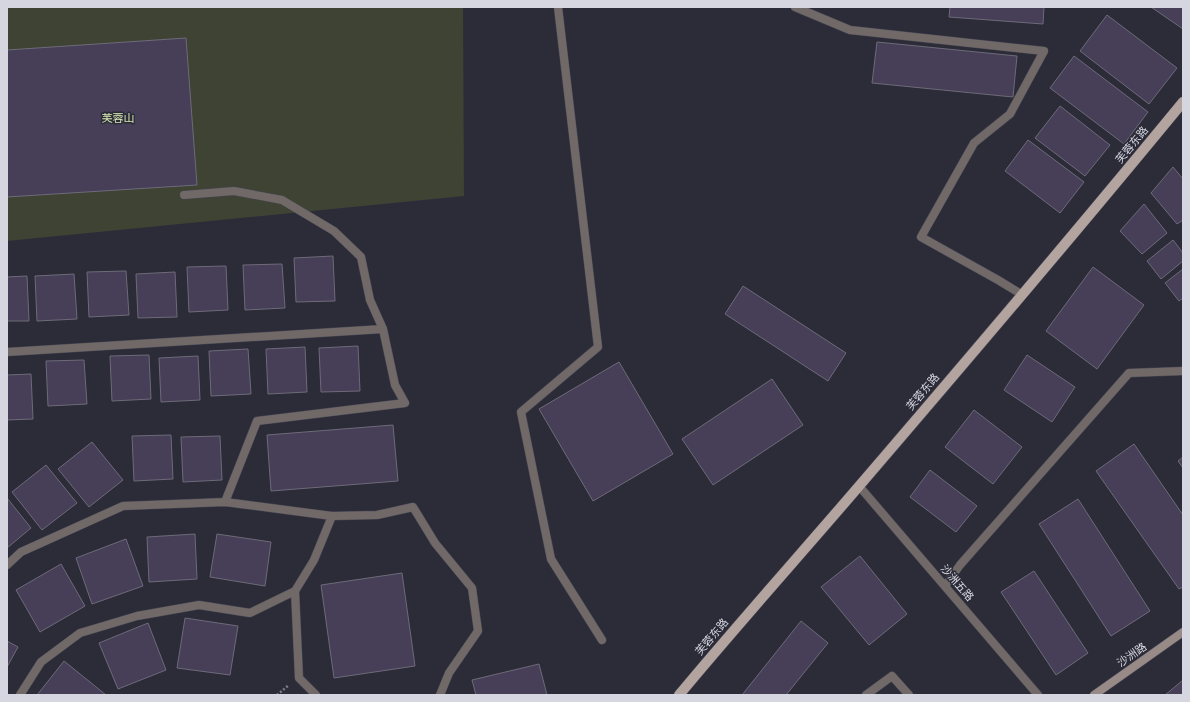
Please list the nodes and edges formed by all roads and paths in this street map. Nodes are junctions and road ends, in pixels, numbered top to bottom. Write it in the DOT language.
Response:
graph roads {
  1 [pos="558,7"];
  2 [pos="795,7"];
  3 [pos="1183,102"];
  4 [pos="184,195"];
  5 [pos="1021,294"];
  6 [pos="383,328"];
  7 [pos="7,352"];
  8 [pos="1183,371"];
  9 [pos="859,486"];
  10 [pos="225,502"];
  11 [pos="332,516"];
  12 [pos="7,566"];
  13 [pos="945,586"];
  14 [pos="295,591"];
  15 [pos="1183,632"];
  16 [pos="602,640"];
  17 [pos="20,695"];
  18 [pos="316,695"];
  19 [pos="440,695"];
  20 [pos="679,695"];
  21 [pos="866,695"];
  22 [pos="909,695"];
  23 [pos="1038,695"];
  24 [pos="1094,695"];
  1 -- 16 [label="street"];
  2 -- 5 [label="street"];
  3 -- 5 [label="main road, 芙蓉东路"];
  4 -- 6 [label="street"];
  5 -- 9 [label="main road, 芙蓉东路"];
  6 -- 7 [label="street"];
  6 -- 10 [label="street"];
  8 -- 13 [label="street"];
  9 -- 13 [label="street, 沙洲五路"];
  9 -- 20 [label="main road, 芙蓉东路"];
  10 -- 11 [label="street"];
  10 -- 12 [label="street"];
  11 -- 14 [label="street"];
  11 -- 19 [label="street"];
  13 -- 23 [label="street, 沙洲五路"];
  14 -- 17 [label="street"];
  14 -- 18 [label="street"];
  15 -- 24 [label="main road, 沙洲路"];
  21 -- 22 [label="street"];
}
